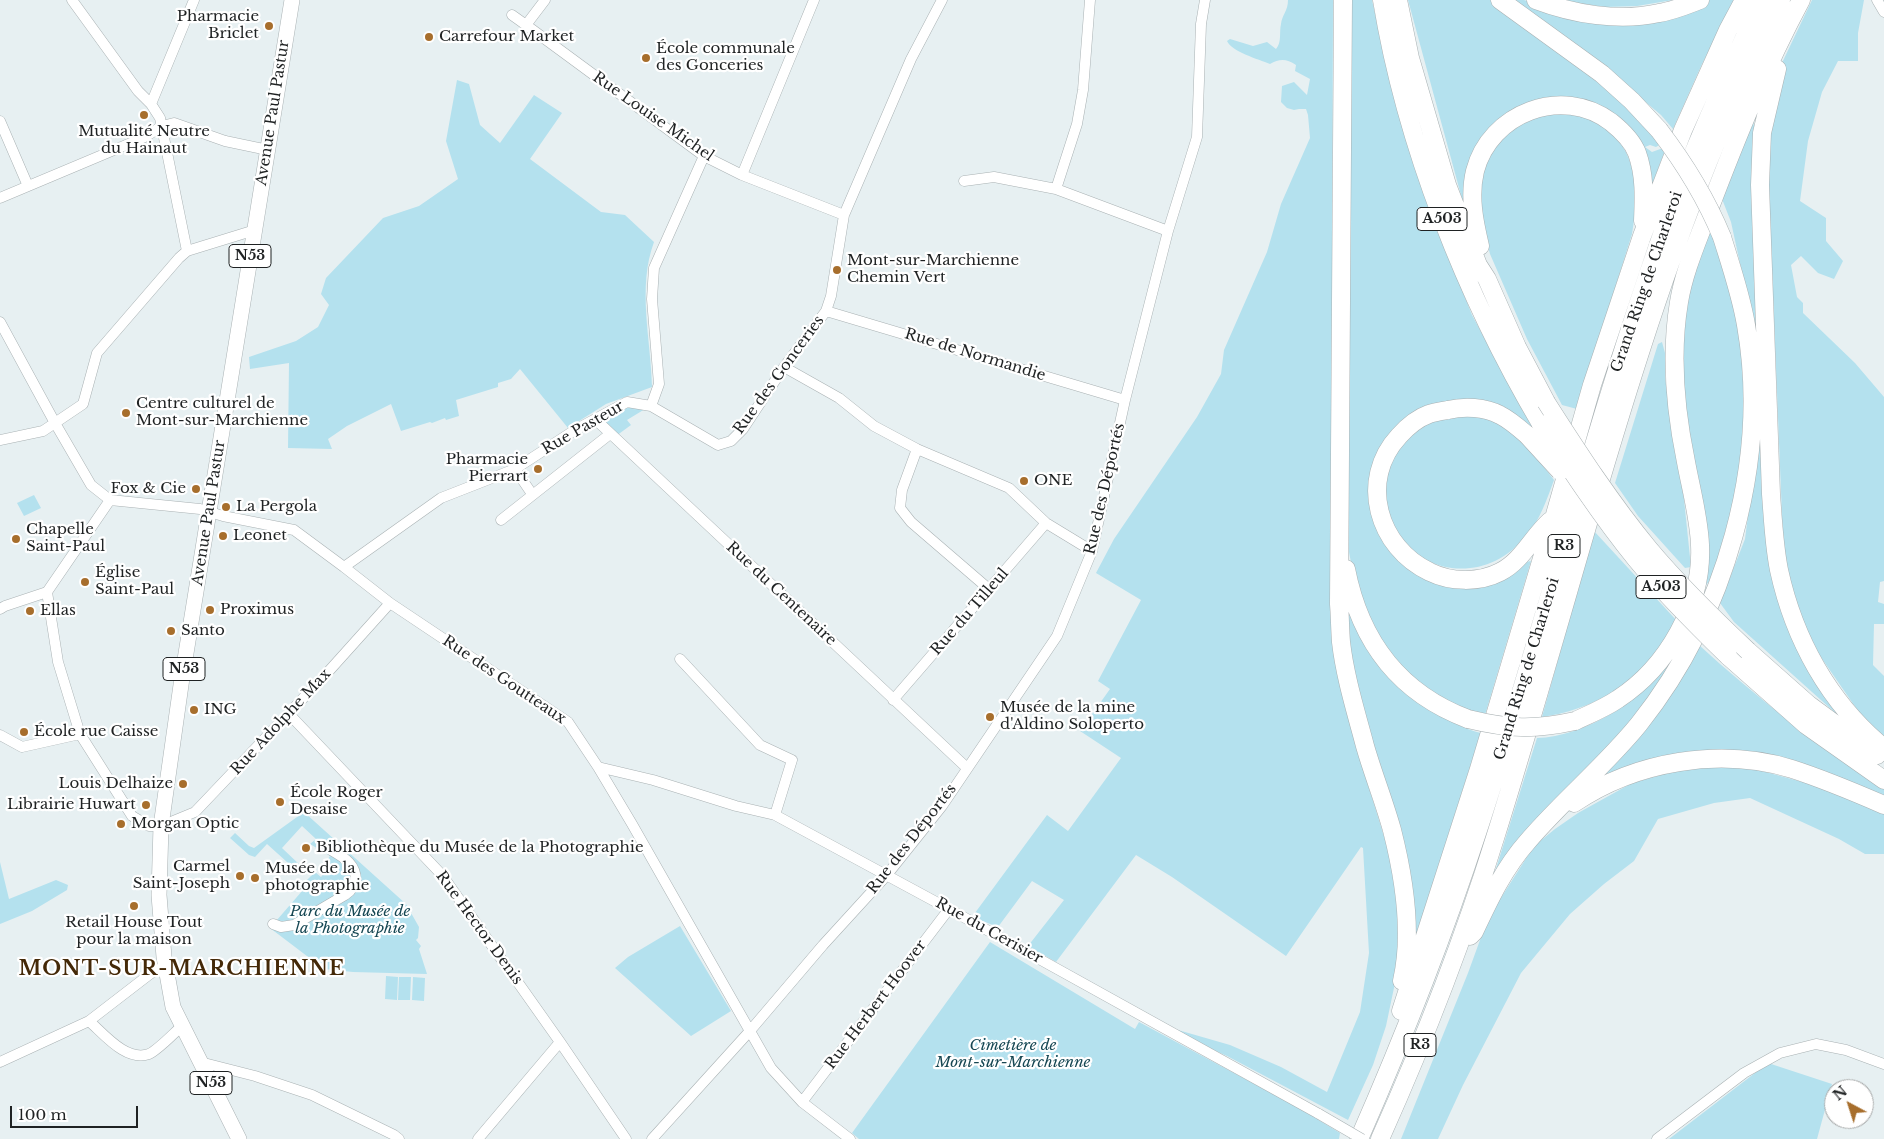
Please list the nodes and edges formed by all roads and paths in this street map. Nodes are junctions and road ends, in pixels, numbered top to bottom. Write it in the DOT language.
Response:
graph roads {
  1 [pos="72,0"];
  2 [pos="194,0"];
  3 [pos="292,0"];
  4 [pos="545,0"];
  5 [pos="814,0"];
  6 [pos="942,0"];
  7 [pos="1090,0"];
  8 [pos="1205,0"];
  9 [pos="1342,0"];
  10 [pos="1382,0"];
  11 [pos="1398,0"];
  12 [pos="1500,0"];
  13 [pos="1536,0"];
  14 [pos="1700,0"];
  15 [pos="1744,0"];
  16 [pos="1762,0"];
  17 [pos="1781,0"];
  18 [pos="1801,0"];
  19 [pos="1877,0"];
  20 [pos="1884,12"];
  21 [pos="512,15"];
  22 [pos="1788,24"];
  23 [pos="526,26"];
  24 [pos="151,104"];
  25 [pos="0,121"];
  26 [pos="162,126"];
  27 [pos="268,150"];
  28 [pos="704,156"];
  29 [pos="742,175"];
  30 [pos="964,181"];
  31 [pos="28,186"];
  32 [pos="1056,189"];
  33 [pos="0,198"];
  34 [pos="844,215"];
  35 [pos="254,230"];
  36 [pos="1168,231"];
  37 [pos="1642,236"];
  38 [pos="187,251"];
  39 [pos="1488,279"];
  40 [pos="826,310"];
  41 [pos="0,322"];
  42 [pos="784,367"];
  43 [pos="1125,400"];
  44 [pos="650,406"];
  45 [pos="595,419"];
  46 [pos="55,423"];
  47 [pos="1534,430"];
  48 [pos="610,434"];
  49 [pos="0,440"];
  50 [pos="917,449"];
  51 [pos="515,470"];
  52 [pos="532,494"];
  53 [pos="110,500"];
  54 [pos="209,512"];
  55 [pos="1554,518"];
  56 [pos="501,520"];
  57 [pos="1046,524"];
  58 [pos="1340,537"];
  59 [pos="1092,551"];
  60 [pos="344,567"];
  61 [pos="990,590"];
  62 [pos="47,592"];
  63 [pos="390,603"];
  64 [pos="0,609"];
  65 [pos="680,659"];
  66 [pos="893,700"];
  67 [pos="289,714"];
  68 [pos="80,734"];
  69 [pos="0,735"];
  70 [pos="1884,748"];
  71 [pos="1884,759"];
  72 [pos="598,767"];
  73 [pos="967,768"];
  74 [pos="1884,780"];
  75 [pos="1884,805"];
  76 [pos="775,815"];
  77 [pos="1546,821"];
  78 [pos="161,826"];
  79 [pos="331,850"];
  80 [pos="886,876"];
  81 [pos="949,908"];
  82 [pos="273,924"];
  83 [pos="1457,949"];
  84 [pos="166,965"];
  85 [pos="89,1021"];
  86 [pos="182,1026"];
  87 [pos="1395,1030"];
  88 [pos="749,1032"];
  89 [pos="560,1042"];
  90 [pos="200,1062"];
  91 [pos="0,1064"];
  92 [pos="1884,1064"];
  93 [pos="1378,1097"];
  94 [pos="802,1102"];
  95 [pos="239,1139"];
  96 [pos="399,1139"];
  97 [pos="478,1139"];
  98 [pos="626,1139"];
  99 [pos="652,1139"];
  100 [pos="850,1139"];
  101 [pos="1361,1139"];
  102 [pos="1380,1139"];
  103 [pos="1657,1139"];
  1 -- 24 [label="street"];
  2 -- 24 [label="street"];
  3 -- 27 [label="main road, Avenue Paul Pastur / N53"];
  4 -- 23 [label="street"];
  5 -- 29 [label="street"];
  6 -- 34 [label="street, Rue des Gonceries"];
  7 -- 32 [label="street"];
  8 -- 36 [label="street, Rue des Déportés"];
  9 -- 58 [label="highway"];
  10 -- 47 [label="highway, A503"];
  11 -- 39 [label="highway, A503"];
  12 -- 77 [label="highway, bridge"];
  13 -- 14 [label="highway"];
  15 -- 37 [label="highway"];
  16 -- 93 [label="highway, Grand Ring de Charleroi / R3"];
  17 -- 83 [label="highway, Grand Ring de Charleroi / R3"];
  18 -- 22 [label="highway"];
  19 -- 20 [label="street"];
  21 -- 23 [label="street, Rue Louise Michel"];
  22 -- 58 [label="highway, bridge"];
  22 -- 70 [label="highway"];
  23 -- 28 [label="street, Rue Louise Michel"];
  24 -- 26 [label="street"];
  25 -- 31 [label="street"];
  26 -- 27 [label="street"];
  26 -- 31 [label="street"];
  26 -- 38 [label="street"];
  27 -- 35 [label="main road, Avenue Paul Pastur / N53"];
  28 -- 29 [label="street, Rue Louise Michel"];
  28 -- 44 [label="street"];
  29 -- 34 [label="street, Rue Louise Michel"];
  30 -- 32 [label="street"];
  31 -- 33 [label="street"];
  32 -- 36 [label="street"];
  34 -- 40 [label="street, Rue des Gonceries"];
  35 -- 38 [label="street"];
  35 -- 54 [label="main road, Avenue Paul Pastur / N53"];
  36 -- 43 [label="street, Rue des Déportés"];
  37 -- 39 [label="highway"];
  37 -- 55 [label="highway"];
  38 -- 46 [label="street"];
  39 -- 71 [label="highway, A503, bridge"];
  40 -- 42 [label="street, Rue des Gonceries"];
  40 -- 43 [label="street, Rue de Normandie"];
  41 -- 46 [label="street"];
  42 -- 44 [label="street, Rue des Gonceries"];
  42 -- 50 [label="street"];
  43 -- 59 [label="street, Rue des Déportés"];
  44 -- 45 [label="street, Rue Pasteur"];
  45 -- 48 [label="street, Rue du Centenaire"];
  45 -- 51 [label="street, Rue Pasteur"];
  46 -- 49 [label="street"];
  46 -- 53 [label="street"];
  47 -- 55 [label="highway"];
  47 -- 74 [label="highway, A503, bridge"];
  48 -- 52 [label="street"];
  48 -- 66 [label="street, Rue du Centenaire"];
  50 -- 57 [label="street"];
  50 -- 61 [label="street"];
  51 -- 52 [label="street"];
  51 -- 60 [label="street, Rue Pasteur"];
  52 -- 56 [label="street"];
  53 -- 54 [label="street, Rue des Goutteaux"];
  53 -- 62 [label="street"];
  54 -- 60 [label="street, Rue des Goutteaux"];
  54 -- 78 [label="main road, Avenue Paul Pastur / N53"];
  55 -- 87 [label="highway"];
  57 -- 59 [label="street"];
  57 -- 61 [label="street, Rue du Tilleul"];
  58 -- 87 [label="highway"];
  59 -- 73 [label="street, Rue des Déportés"];
  60 -- 63 [label="street, Rue des Goutteaux"];
  61 -- 66 [label="street, Rue du Tilleul"];
  62 -- 64 [label="street"];
  62 -- 68 [label="street"];
  63 -- 67 [label="street, Rue Adolphe Max"];
  63 -- 72 [label="street, Rue des Goutteaux"];
  65 -- 76 [label="street"];
  66 -- 73 [label="street, Rue du Centenaire"];
  67 -- 78 [label="street, Rue Adolphe Max"];
  67 -- 89 [label="street, Rue Hector Denis"];
  68 -- 69 [label="street"];
  68 -- 78 [label="street"];
  72 -- 76 [label="street, Rue du Cerisier"];
  72 -- 88 [label="street, Rue des Goutteaux"];
  73 -- 80 [label="street, Rue des Déportés"];
  75 -- 77 [label="highway"];
  76 -- 80 [label="street, Rue du Cerisier"];
  77 -- 83 [label="highway"];
  78 -- 84 [label="main road, Avenue Paul Pastur / N53"];
  79 -- 82 [label="street"];
  80 -- 81 [label="street, Rue du Cerisier"];
  80 -- 88 [label="street, Rue des Déportés"];
  81 -- 94 [label="street, Rue Herbert Hoover"];
  81 -- 101 [label="street, Rue du Cerisier, bridge"];
  83 -- 102 [label="highway, Grand Ring de Charleroi / R3"];
  84 -- 85 [label="street"];
  84 -- 86 [label="main road, Avenue Paul Pastur / N53"];
  85 -- 86 [label="street"];
  85 -- 91 [label="street"];
  86 -- 90 [label="main road, N53"];
  87 -- 93 [label="highway"];
  88 -- 94 [label="street, Rue des Goutteaux"];
  88 -- 99 [label="street, Rue des Déportés"];
  89 -- 97 [label="street"];
  89 -- 98 [label="street, Rue Hector Denis"];
  90 -- 95 [label="main road, N53"];
  90 -- 96 [label="street"];
  92 -- 103 [label="street"];
  93 -- 101 [label="highway, Grand Ring de Charleroi / R3"];
  94 -- 100 [label="street, Rue des Goutteaux"];
}
